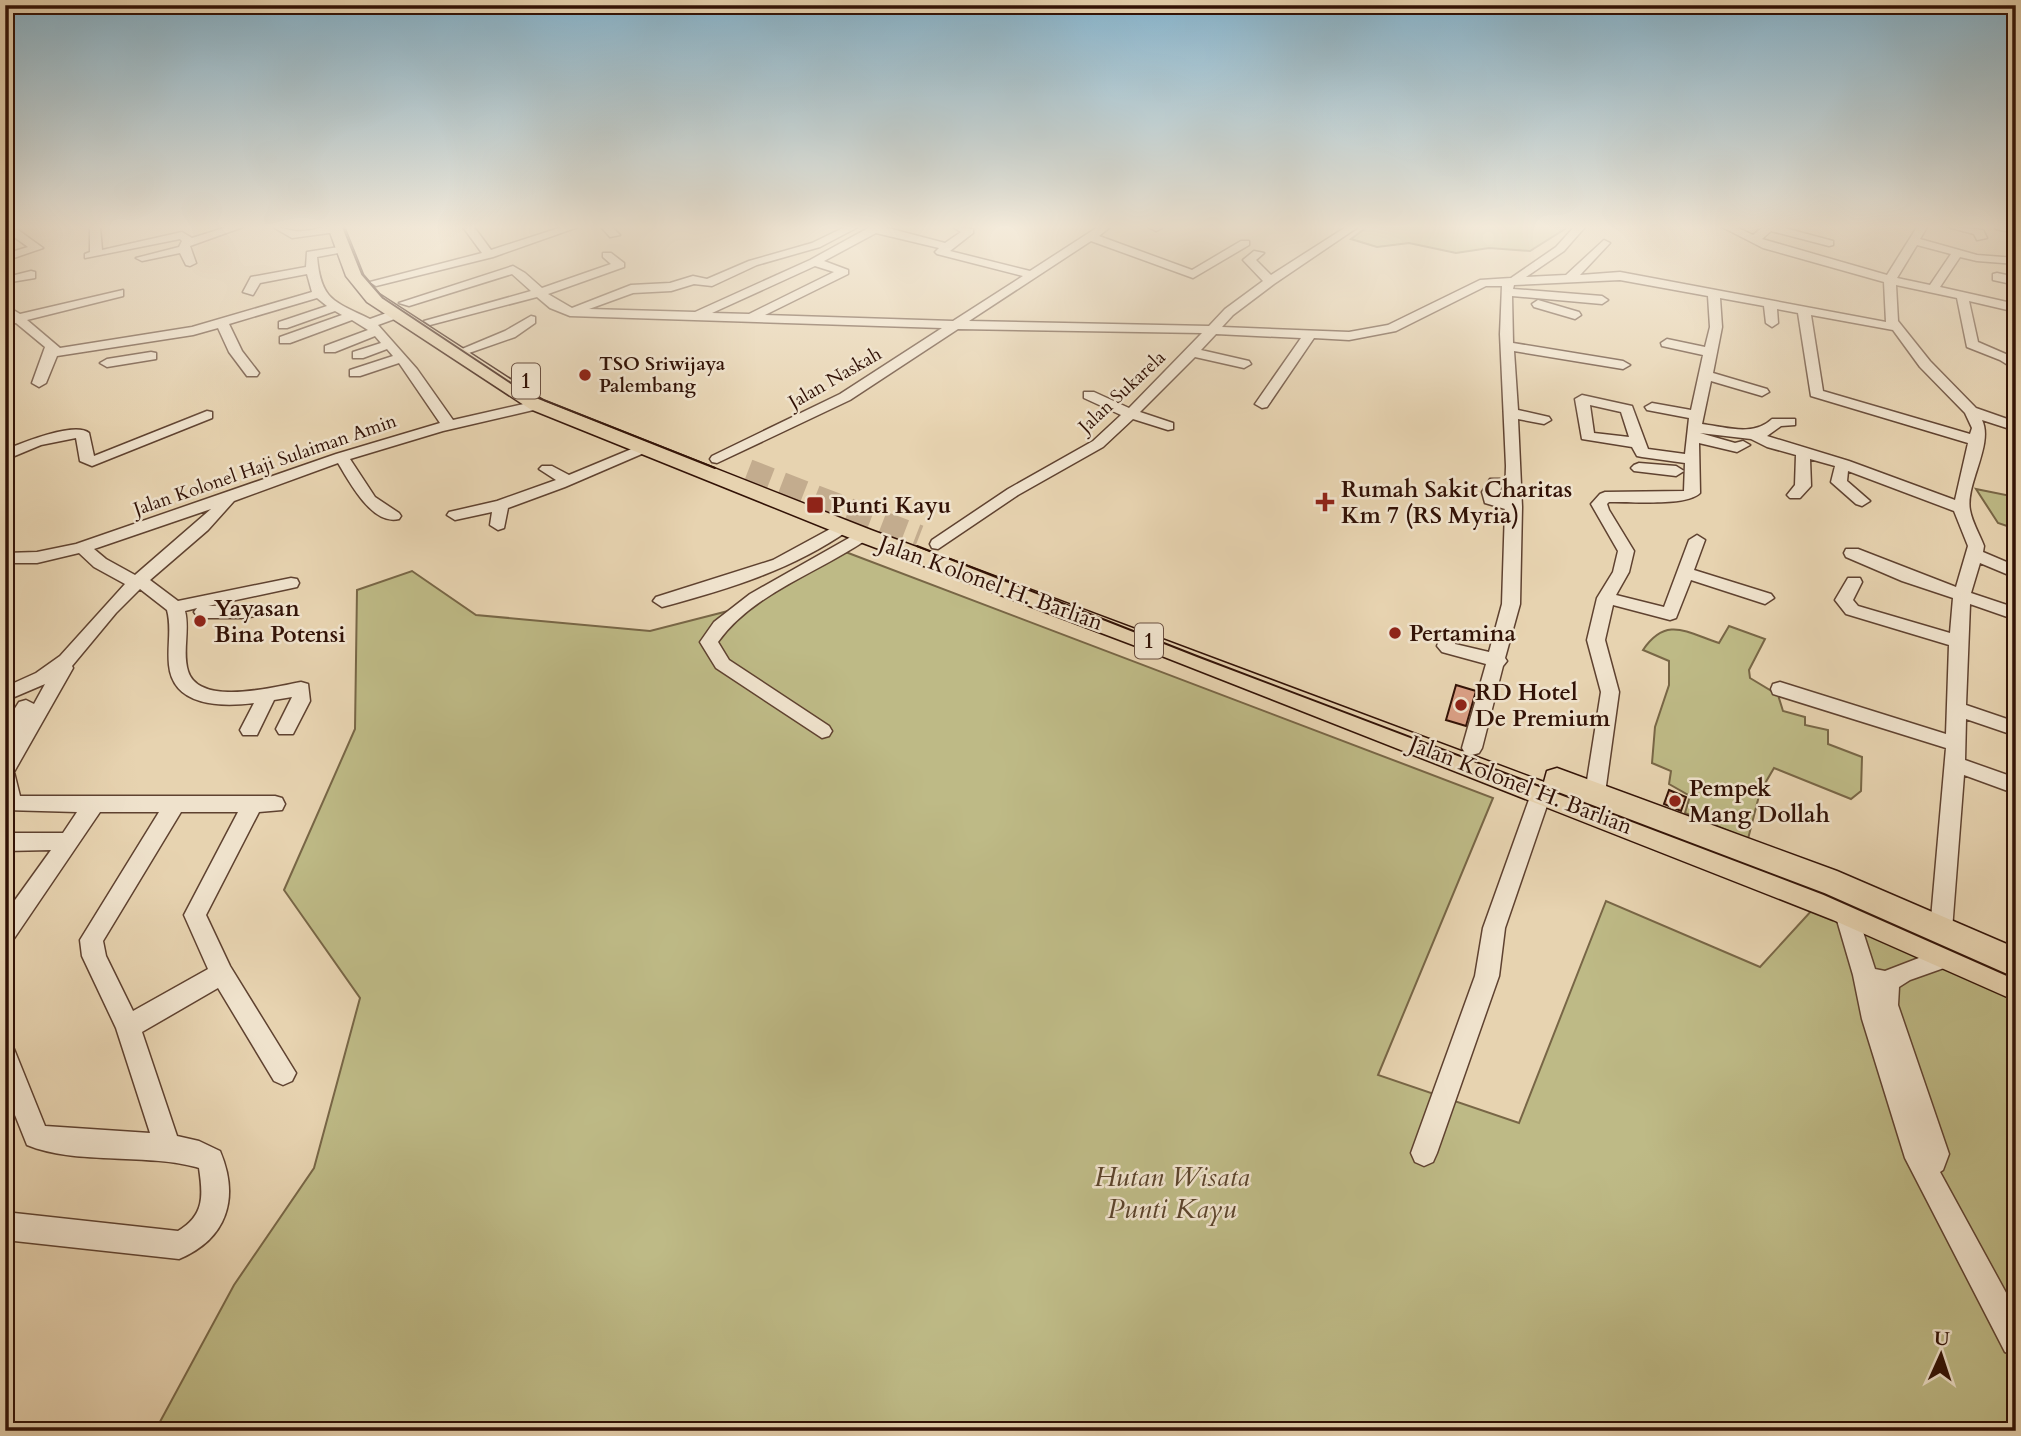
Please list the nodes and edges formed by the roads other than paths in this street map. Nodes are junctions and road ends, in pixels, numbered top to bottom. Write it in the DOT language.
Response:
graph roads {
  1 [pos="114,294"];
  2 [pos="319,294"];
  3 [pos="370,294"];
  4 [pos="380,294"];
  5 [pos="450,294"];
  6 [pos="533,294"];
  7 [pos="543,294"];
  8 [pos="618,294"];
  9 [pos="744,294"];
  10 [pos="798,294"];
  11 [pos="1005,294"];
  12 [pos="1253,294"];
  13 [pos="1461,294"];
  14 [pos="1509,294"];
  15 [pos="1519,294"];
  16 [pos="1551,294"];
  17 [pos="1714,294"];
  18 [pos="1719,294"];
  19 [pos="1890,294"];
  20 [pos="1957,294"];
  21 [pos="1962,295"];
  22 [pos="1602,300"];
  23 [pos="79,302"];
  24 [pos="1770,304"];
  25 [pos="336,307"];
  26 [pos="2016,308"];
  27 [pos="6,309"];
  28 [pos="1804,310"];
  29 [pos="570,312"];
  30 [pos="92,314"];
  31 [pos="1575,315"];
  32 [pos="351,316"];
  33 [pos="696,316"];
  34 [pos="750,317"];
  35 [pos="387,318"];
  36 [pos="531,320"];
  37 [pos="11,321"];
  38 [pos="430,321"];
  39 [pos="222,323"];
  40 [pos="1772,323"];
  41 [pos="282,325"];
  42 [pos="958,325"];
  43 [pos="1895,327"];
  44 [pos="1210,330"];
  45 [pos="1310,334"];
  46 [pos="150,340"];
  47 [pos="285,340"];
  48 [pos="1667,343"];
  49 [pos="390,344"];
  50 [pos="116,345"];
  51 [pos="1507,346"];
  52 [pos="330,349"];
  53 [pos="469,349"];
  54 [pos="52,351"];
  55 [pos="1191,352"];
  56 [pos="1710,352"];
  57 [pos="358,355"];
  58 [pos="404,363"];
  59 [pos="1244,364"];
  60 [pos="1623,365"];
  61 [pos="2016,366"];
  62 [pos="253,373"];
  63 [pos="355,373"];
  64 [pos="1705,375"];
  65 [pos="380,379"];
  66 [pos="39,383"];
  67 [pos="1762,392"];
  68 [pos="1089,395"];
  69 [pos="1262,404"];
  70 [pos="537,405"];
  71 [pos="1652,407"];
  72 [pos="1971,411"];
  73 [pos="1511,413"];
  74 [pos="1131,414"];
  75 [pos="207,415"];
  76 [pos="1544,420"];
  77 [pos="1790,422"];
  78 [pos="449,425"];
  79 [pos="1168,426"];
  80 [pos="1694,427"];
  81 [pos="2016,427"];
  82 [pos="1749,440"];
  83 [pos="1978,441"];
  84 [pos="1638,443"];
  85 [pos="646,447"];
  86 [pos="1803,452"];
  87 [pos="5,456"];
  88 [pos="341,457"];
  89 [pos="717,459"];
  90 [pos="1844,464"];
  91 [pos="1691,466"];
  92 [pos="1639,468"];
  93 [pos="547,469"];
  94 [pos="748,471"];
  95 [pos="568,480"];
  96 [pos="1495,482"];
  97 [pos="1795,495"];
  98 [pos="229,499"];
  99 [pos="1862,501"];
  100 [pos="501,505"];
  101 [pos="1514,507"];
  102 [pos="1961,508"];
  103 [pos="455,515"];
  104 [pos="393,516"];
  105 [pos="498,525"];
  106 [pos="853,531"];
  107 [pos="1697,540"];
  108 [pos="928,541"];
  109 [pos="82,547"];
  110 [pos="1852,553"];
  111 [pos="1974,554"];
  112 [pos="5,558"];
  113 [pos="38,559"];
  114 [pos="5,570"];
  115 [pos="1685,573"];
  116 [pos="2014,579"];
  117 [pos="139,581"];
  118 [pos="1854,582"];
  119 [pos="291,583"];
  120 [pos="1962,596"];
  121 [pos="675,598"];
  122 [pos="1606,598"];
  123 [pos="1765,598"];
  124 [pos="257,611"];
  125 [pos="176,612"];
  126 [pos="2016,614"];
  127 [pos="1448,636"];
  128 [pos="1958,642"];
  129 [pos="72,654"];
  130 [pos="1498,661"];
  131 [pos="38,681"];
  132 [pos="1780,689"];
  133 [pos="5,694"];
  134 [pos="267,696"];
  135 [pos="1957,709"];
  136 [pos="286,729"];
  137 [pos="2016,729"];
  138 [pos="250,730"];
  139 [pos="822,731"];
  140 [pos="5,741"];
  141 [pos="1472,747"];
  142 [pos="1955,754"];
  143 [pos="5,772"];
  144 [pos="2016,786"];
  145 [pos="1594,793"];
  146 [pos="1542,794"];
  147 [pos="176,803"];
  148 [pos="93,804"];
  149 [pos="275,804"];
  150 [pos="252,805"];
  151 [pos="8,807"];
  152 [pos="68,841"];
  153 [pos="5,842"];
  154 [pos="1845,910"];
  155 [pos="5,933"];
  156 [pos="1946,943"];
  157 [pos="2016,964"];
  158 [pos="222,973"];
  159 [pos="1876,979"];
  160 [pos="2016,986"];
  161 [pos="128,1027"];
  162 [pos="5,1057"];
  163 [pos="283,1073"];
  164 [pos="168,1148"];
  165 [pos="1423,1153"];
  166 [pos="5,1226"];
  167 [pos="2016,1341"];
  1 -- 23 [label="street"];
  2 -- 25 [label="street"];
  2 -- 39 [label="street"];
  3 -- 35 [label="highway, Jalan Kolonel H. Barlian / 1"];
  4 -- 35 [label="highway, 1"];
  5 -- 35 [label="street"];
  6 -- 38 [label="street"];
  7 -- 29 [label="street"];
  8 -- 29 [label="street"];
  9 -- 33 [label="street"];
  10 -- 34 [label="street"];
  11 -- 42 [label="street, Jalan Naskah"];
  12 -- 44 [label="street, Jalan Sukarela"];
  13 -- 45 [label="street"];
  14 -- 51 [label="street"];
  15 -- 31 [label="street"];
  16 -- 22 [label="street"];
  17 -- 56 [label="street"];
  18 -- 24 [label="street"];
  19 -- 43 [label="street"];
  20 -- 21 [label="street"];
  21 -- 26 [label="street"];
  21 -- 61 [label="street"];
  23 -- 30 [label="street"];
  23 -- 37 [label="street"];
  24 -- 28 [label="street"];
  24 -- 40 [label="street"];
  25 -- 32 [label="street"];
  25 -- 41 [label="street"];
  27 -- 37 [label="street"];
  28 -- 43 [label="street"];
  28 -- 83 [label="street"];
  29 -- 33 [label="street"];
  32 -- 35 [label="street"];
  32 -- 47 [label="street"];
  33 -- 34 [label="street"];
  34 -- 42 [label="street"];
  35 -- 38 [label="highway, 1"];
  35 -- 49 [label="street"];
  35 -- 52 [label="street"];
  35 -- 70 [label="highway, Jalan Kolonel H. Barlian / 1"];
  36 -- 53 [label="street"];
  37 -- 54 [label="street"];
  38 -- 53 [label="highway, 1"];
  39 -- 46 [label="street"];
  39 -- 62 [label="street"];
  42 -- 44 [label="street"];
  42 -- 89 [label="street, Jalan Naskah"];
  43 -- 72 [label="street"];
  44 -- 45 [label="street"];
  44 -- 55 [label="street, Jalan Sukarela"];
  45 -- 69 [label="street"];
  46 -- 50 [label="street"];
  46 -- 50 [label="street"];
  48 -- 56 [label="street"];
  49 -- 57 [label="street"];
  49 -- 58 [label="street"];
  50 -- 54 [label="street"];
  51 -- 60 [label="street"];
  51 -- 73 [label="street"];
  53 -- 89 [label="highway, 1"];
  54 -- 66 [label="street"];
  55 -- 59 [label="street"];
  55 -- 74 [label="street, Jalan Sukarela"];
  56 -- 64 [label="street"];
  58 -- 63 [label="street"];
  58 -- 65 [label="street"];
  58 -- 78 [label="street"];
  64 -- 67 [label="street"];
  64 -- 80 [label="street"];
  68 -- 74 [label="street"];
  70 -- 78 [label="street, Jalan Kolonel Haji Sulaiman Amin"];
  70 -- 85 [label="highway, Jalan Kolonel H. Barlian / 1"];
  71 -- 80 [label="street"];
  72 -- 81 [label="street"];
  72 -- 83 [label="street"];
  73 -- 76 [label="street"];
  73 -- 101 [label="street"];
  74 -- 79 [label="street"];
  74 -- 108 [label="street, Jalan Sukarela"];
  75 -- 87 [label="street"];
  77 -- 82 [label="street"];
  78 -- 88 [label="street, Jalan Kolonel Haji Sulaiman Amin"];
  80 -- 82 [label="street"];
  80 -- 91 [label="street"];
  82 -- 86 [label="street"];
  83 -- 102 [label="street"];
  84 -- 91 [label="street"];
  85 -- 95 [label="street"];
  85 -- 106 [label="highway, Jalan Kolonel H. Barlian / 1"];
  86 -- 90 [label="street"];
  86 -- 97 [label="street"];
  88 -- 98 [label="street, Jalan Kolonel Haji Sulaiman Amin"];
  88 -- 104 [label="street"];
  89 -- 94 [label="highway, 1"];
  90 -- 99 [label="street"];
  90 -- 102 [label="street"];
  91 -- 92 [label="street"];
  91 -- 122 [label="street"];
  93 -- 95 [label="street"];
  95 -- 100 [label="street"];
  96 -- 101 [label="street"];
  98 -- 109 [label="street, Jalan Kolonel Haji Sulaiman Amin"];
  98 -- 117 [label="street"];
  100 -- 103 [label="street"];
  100 -- 105 [label="street"];
  101 -- 130 [label="street"];
  102 -- 111 [label="street"];
  106 -- 121 [label="street"];
  106 -- 139 [label="street"];
  106 -- 146 [label="highway, Jalan Kolonel H. Barlian / 1"];
  107 -- 115 [label="street"];
  108 -- 141 [label="highway, Jalan Kolonel H. Barlian / 1"];
  109 -- 113 [label="street, Jalan Kolonel Haji Sulaiman Amin"];
  109 -- 117 [label="street"];
  110 -- 120 [label="street"];
  111 -- 116 [label="street"];
  111 -- 120 [label="street"];
  112 -- 113 [label="street, Jalan Kolonel Haji Sulaiman Amin"];
  113 -- 114 [label="street"];
  115 -- 122 [label="street"];
  115 -- 123 [label="street"];
  117 -- 125 [label="street"];
  117 -- 129 [label="street"];
  118 -- 128 [label="street"];
  119 -- 125 [label="street"];
  120 -- 126 [label="street"];
  120 -- 128 [label="street"];
  122 -- 145 [label="street"];
  124 -- 125 [label="street"];
  125 -- 134 [label="street"];
  127 -- 130 [label="street"];
  128 -- 135 [label="street"];
  129 -- 131 [label="street"];
  129 -- 143 [label="street"];
  130 -- 141 [label="street"];
  131 -- 133 [label="street"];
  131 -- 140 [label="street"];
  132 -- 142 [label="street"];
  134 -- 136 [label="street"];
  134 -- 138 [label="street"];
  135 -- 137 [label="street"];
  135 -- 142 [label="street"];
  141 -- 145 [label="highway, Jalan Kolonel H. Barlian / 1"];
  142 -- 144 [label="street"];
  142 -- 156 [label="street"];
  143 -- 151 [label="street"];
  145 -- 156 [label="highway, Jalan Kolonel H. Barlian / 1"];
  146 -- 154 [label="highway, Jalan Kolonel H. Barlian / 1"];
  146 -- 165 [label="street"];
  147 -- 148 [label="street"];
  147 -- 150 [label="street"];
  147 -- 161 [label="street"];
  148 -- 151 [label="street"];
  148 -- 152 [label="street"];
  149 -- 150 [label="street"];
  150 -- 158 [label="street"];
  152 -- 153 [label="street"];
  152 -- 155 [label="street"];
  154 -- 156 [label="highway, Jalan Kolonel H. Barlian / 1"];
  154 -- 159 [label="street"];
  156 -- 157 [label="highway, Jalan Kolonel H. Barlian / 1"];
  156 -- 159 [label="street"];
  156 -- 160 [label="highway, Jalan Kolonel H. Barlian / 1"];
  158 -- 161 [label="street"];
  158 -- 163 [label="street"];
  159 -- 167 [label="street"];
  161 -- 164 [label="street"];
  162 -- 164 [label="street"];
  164 -- 166 [label="street"];
}
